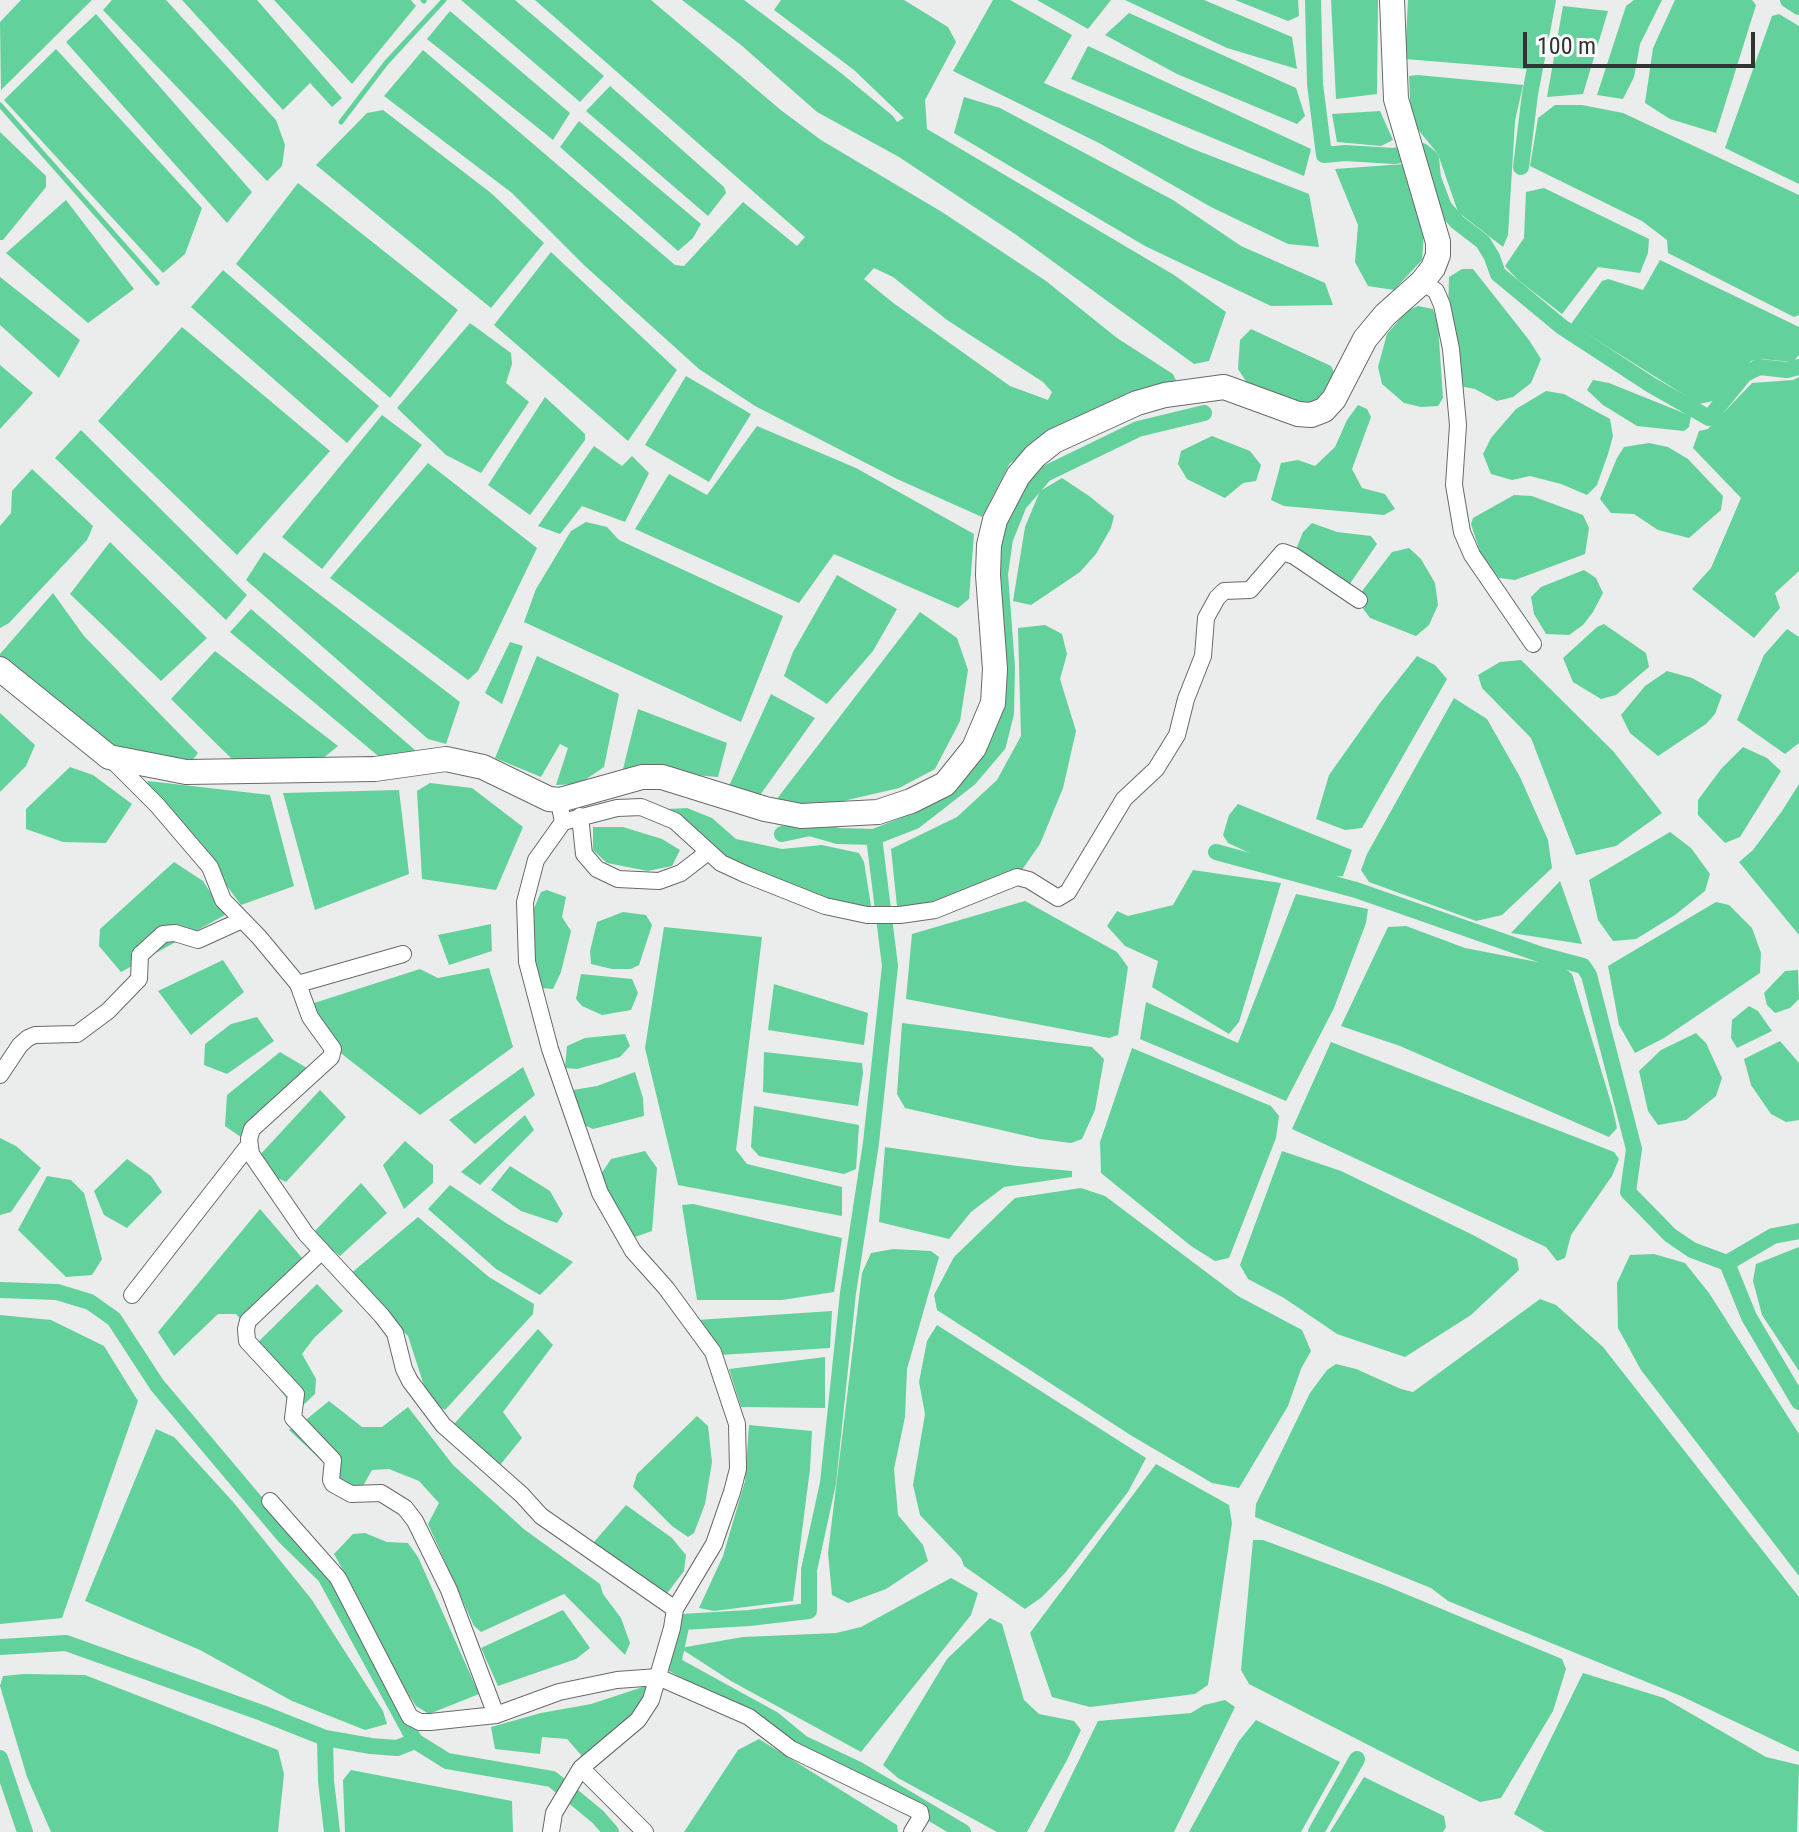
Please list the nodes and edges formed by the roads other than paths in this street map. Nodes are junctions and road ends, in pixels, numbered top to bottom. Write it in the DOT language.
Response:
graph roads {
  1 [pos="1392,0"];
  2 [pos="1422,282"];
  3 [pos="1359,600"];
  4 [pos="1533,644"];
  5 [pos="0,669"];
  6 [pos="109,757"];
  7 [pos="561,811"];
  8 [pos="580,816"];
  9 [pos="708,852"];
  10 [pos="242,920"];
  11 [pos="403,954"];
  12 [pos="298,984"];
  13 [pos="0,1075"];
  14 [pos="249,1145"];
  15 [pos="322,1251"];
  16 [pos="132,1295"];
  17 [pos="270,1501"];
  18 [pos="675,1609"];
  19 [pos="658,1677"];
  20 [pos="496,1715"];
  21 [pos="579,1771"];
  22 [pos="551,1832"];
  23 [pos="645,1832"];
  24 [pos="912,1832"];
  1 -- 2 [label="street"];
  2 -- 4 [label="street"];
  2 -- 7 [label="street"];
  3 -- 9 [label="street"];
  5 -- 6 [label="street"];
  6 -- 7 [label="street"];
  6 -- 10 [label="street"];
  7 -- 8 [label="street"];
  7 -- 18 [label="street"];
  8 -- 9 [label="street"];
  8 -- 9 [label="street"];
  10 -- 12 [label="street"];
  10 -- 13 [label="street"];
  11 -- 12 [label="street"];
  12 -- 14 [label="street"];
  14 -- 15 [label="street"];
  14 -- 16 [label="street"];
  15 -- 18 [label="street"];
  15 -- 20 [label="street"];
  17 -- 20 [label="street"];
  18 -- 19 [label="street"];
  19 -- 20 [label="street"];
  19 -- 21 [label="street"];
  19 -- 24 [label="street"];
  21 -- 22 [label="street"];
  21 -- 23 [label="street"];
}
